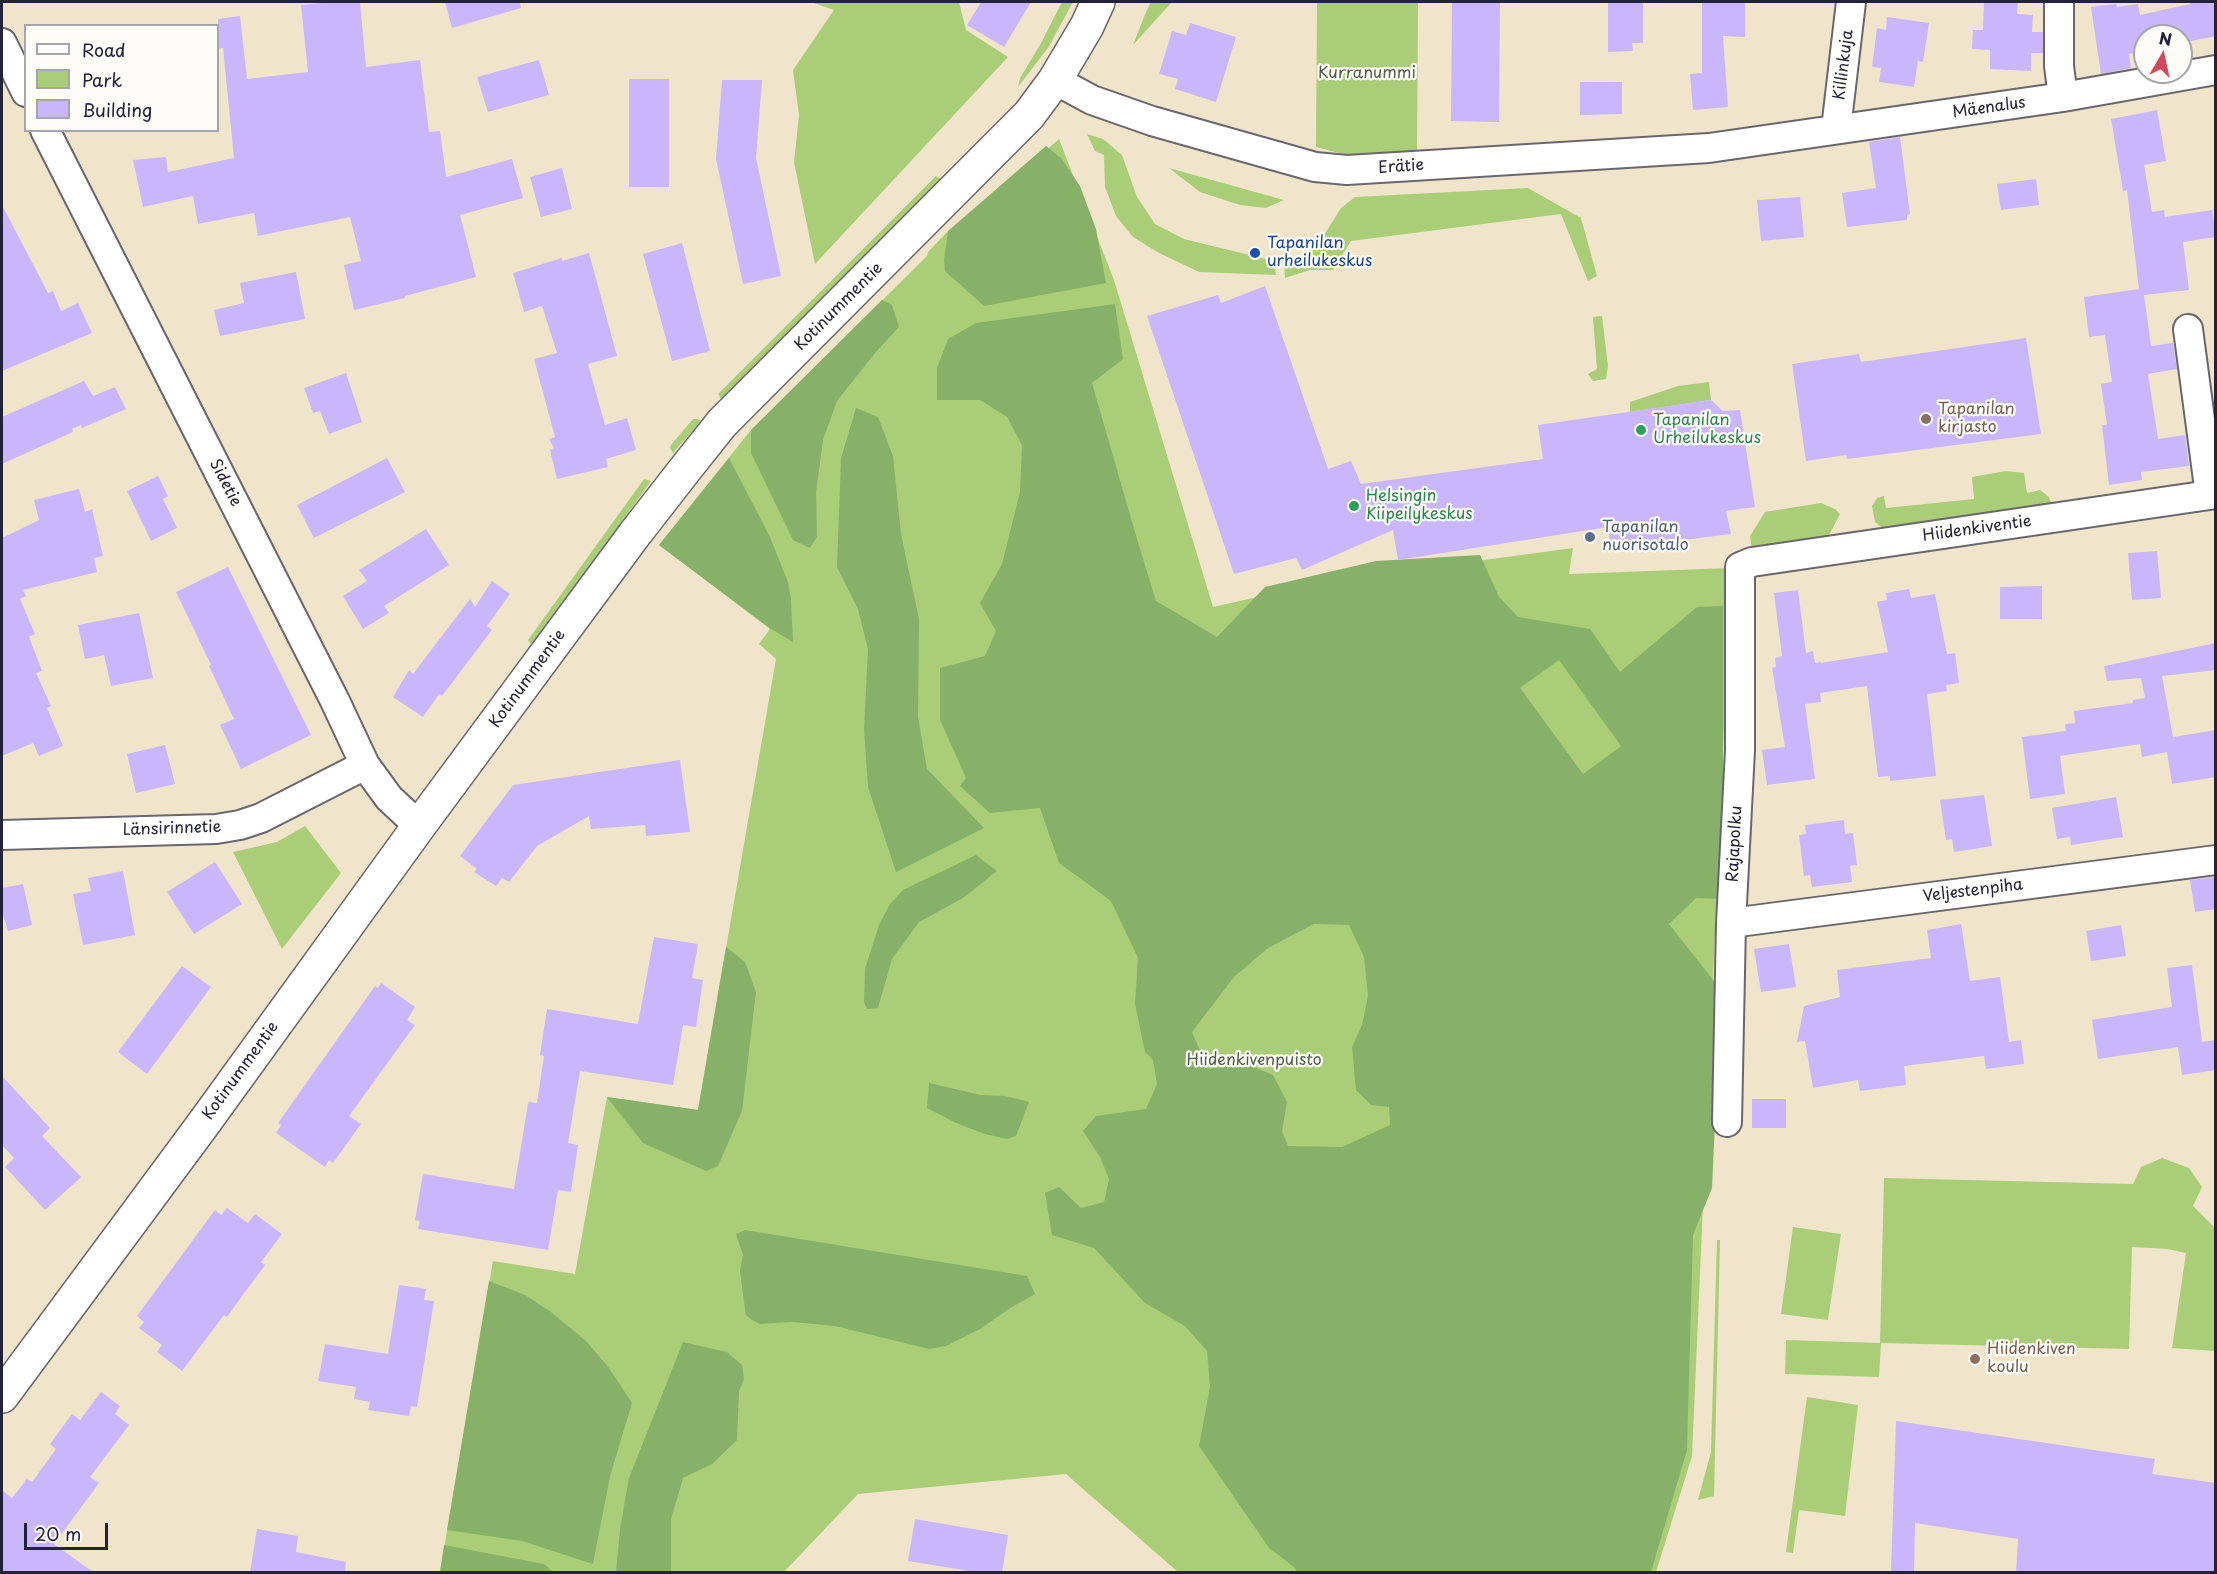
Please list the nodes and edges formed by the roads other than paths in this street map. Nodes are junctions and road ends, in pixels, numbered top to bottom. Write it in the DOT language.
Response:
graph roads {
  1 [pos="1098,2"];
  2 [pos="1851,2"];
  3 [pos="2059,2"];
  4 [pos="2,43"];
  5 [pos="2216,70"];
  6 [pos="1055,80"];
  7 [pos="16,89"];
  8 [pos="2064,97"];
  9 [pos="1836,129"];
  10 [pos="46,132"];
  11 [pos="1762,140"];
  12 [pos="2188,328"];
  13 [pos="2213,494"];
  14 [pos="1740,567"];
  15 [pos="365,765"];
  16 [pos="419,826"];
  17 [pos="2,835"];
  18 [pos="2216,860"];
  19 [pos="1731,923"];
  20 [pos="1727,1122"];
  21 [pos="2,1396"];
  1 -- 6 [label="main road, Kotinummentie"];
  2 -- 9 [label="street, Killinkuja"];
  3 -- 8 [label="street"];
  4 -- 7 [label="street"];
  5 -- 8 [label="street, Mäenalus"];
  6 -- 11 [label="street, Erätie"];
  6 -- 16 [label="main road, Kotinummentie"];
  8 -- 9 [label="street, Mäenalus"];
  9 -- 11 [label="street, Mäenalus"];
  10 -- 15 [label="street, Sidetie"];
  12 -- 13 [label="street"];
  13 -- 14 [label="street, Hiidenkiventie"];
  14 -- 19 [label="street, Rajapolku"];
  15 -- 16 [label="street, Sidetie"];
  15 -- 17 [label="street, Länsirinnetie"];
  16 -- 21 [label="main road, Kotinummentie"];
  18 -- 19 [label="street, Veljestenpiha"];
  19 -- 20 [label="street, Rajapolku"];
}
